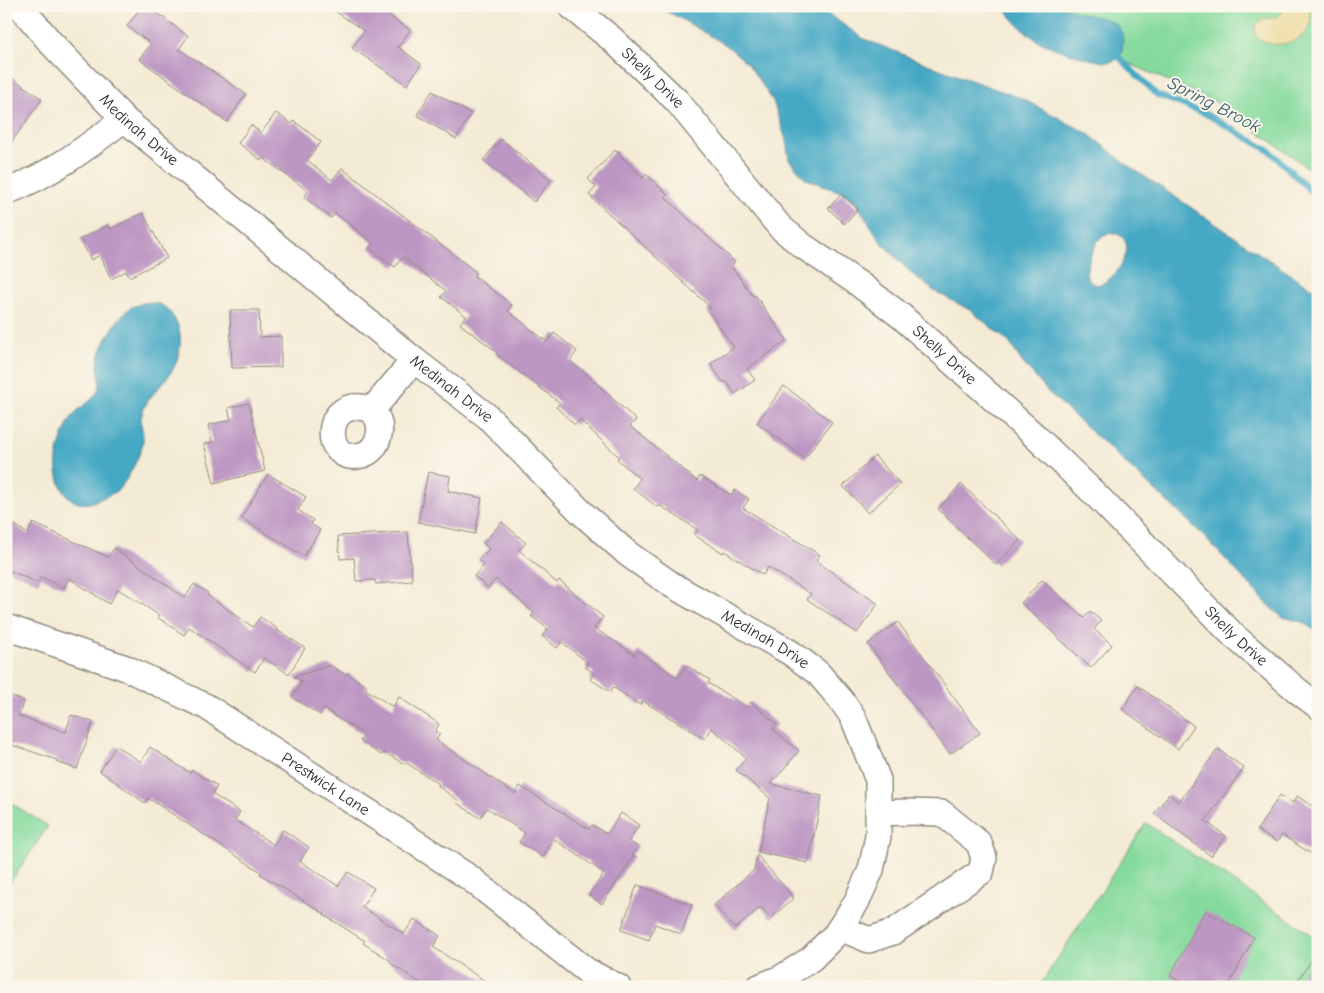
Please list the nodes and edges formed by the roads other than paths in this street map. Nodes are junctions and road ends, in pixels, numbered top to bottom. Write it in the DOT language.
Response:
graph roads {
  1 [pos="20,6"];
  2 [pos="571,6"];
  3 [pos="124,119"];
  4 [pos="6,192"];
  5 [pos="414,360"];
  6 [pos="372,410"];
  7 [pos="6,627"];
  8 [pos="1318,706"];
  9 [pos="878,813"];
  10 [pos="840,928"];
  11 [pos="618,987"];
  12 [pos="759,987"];
  1 -- 3 [label="street, Medinah Drive"];
  2 -- 8 [label="street, Shelly Drive"];
  3 -- 4 [label="street"];
  3 -- 5 [label="street, Medinah Drive"];
  5 -- 6 [label="street"];
  5 -- 9 [label="street, Medinah Drive"];
  7 -- 11 [label="street, Prestwick Lane"];
  9 -- 10 [label="street"];
  9 -- 10 [label="street"];
  10 -- 12 [label="street"];
}
